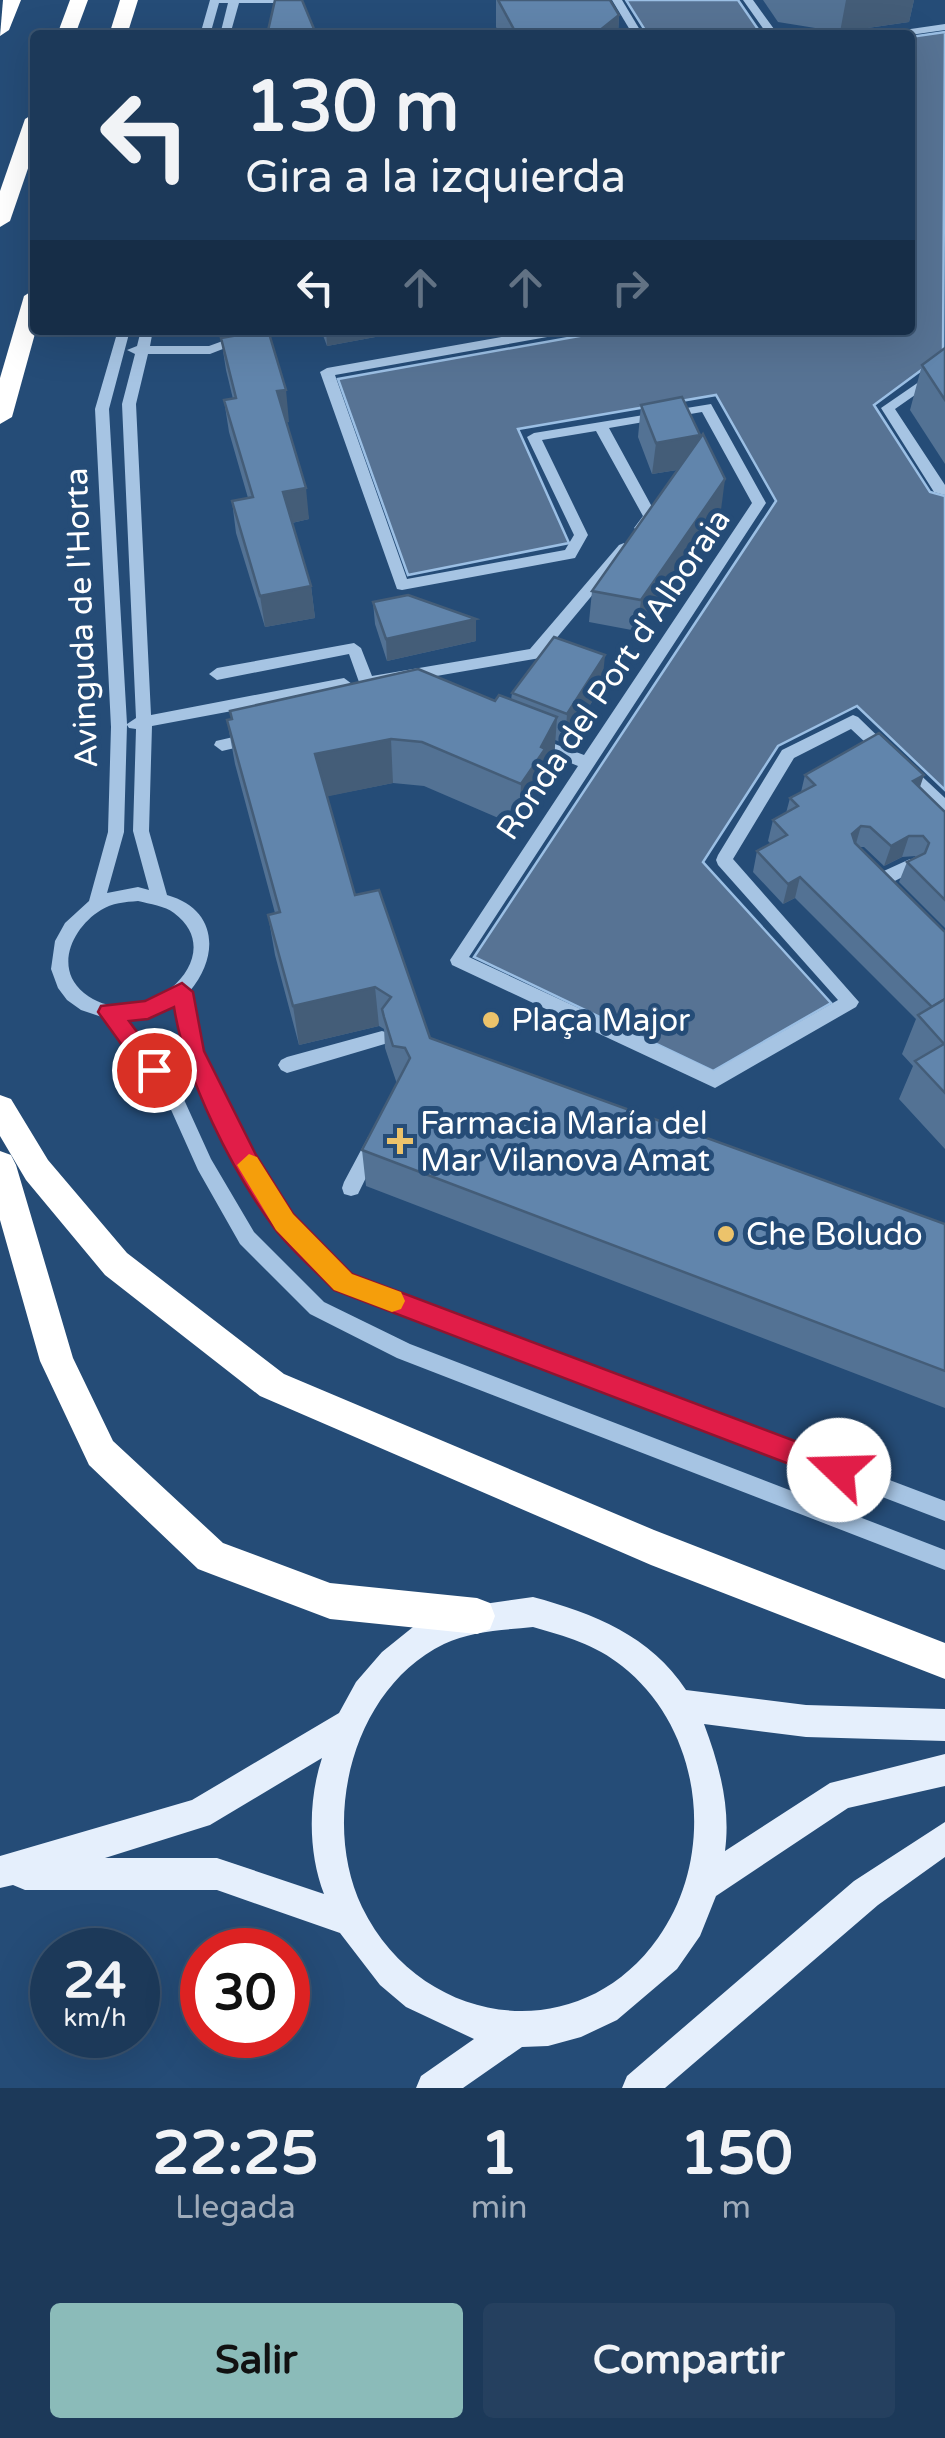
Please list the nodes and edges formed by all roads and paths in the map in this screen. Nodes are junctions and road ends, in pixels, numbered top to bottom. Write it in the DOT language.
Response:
graph roads {
  1 [pos="12,0"];
  2 [pos="79,0"];
  3 [pos="129,0"];
  4 [pos="215,0"];
  5 [pos="234,0"];
  6 [pos="291,0"];
  7 [pos="617,0"];
  8 [pos="748,0"];
  9 [pos="945,27"];
  10 [pos="0,30"];
  11 [pos="68,30"];
  12 [pos="120,30"];
  13 [pos="206,30"];
  14 [pos="226,30"];
  15 [pos="635,30"];
  16 [pos="770,30"];
  17 [pos="915,31"];
  18 [pos="30,134"];
  19 [pos="0,221"];
  20 [pos="30,313"];
  21 [pos="122,335"];
  22 [pos="146,335"];
  23 [pos="251,335"];
  24 [pos="532,335"];
  25 [pos="118,350"];
  26 [pos="142,350"];
  27 [pos="944,370"];
  28 [pos="0,417"];
  29 [pos="600,426"];
  30 [pos="945,490"];
  31 [pos="217,674"];
  32 [pos="344,684"];
  33 [pos="144,722"];
  34 [pos="118,726"];
  35 [pos="278,734"];
  36 [pos="516,735"];
  37 [pos="222,745"];
  38 [pos="585,762"];
  39 [pos="945,808"];
  40 [pos="910,865"];
  41 [pos="882,880"];
  42 [pos="159,896"];
  43 [pos="96,905"];
  44 [pos="182,992"];
  45 [pos="109,1012"];
  46 [pos="382,1038"];
  47 [pos="288,1065"];
  48 [pos="0,1108"];
  49 [pos="383,1126"];
  50 [pos="0,1166"];
  51 [pos="351,1188"];
  52 [pos="945,1511"];
  53 [pos="945,1560"];
  54 [pos="477,1616"];
  55 [pos="945,1662"];
  56 [pos="679,1705"];
  57 [pos="347,1725"];
  58 [pos="945,1726"];
  59 [pos="945,1770"];
  60 [pos="945,1838"];
  61 [pos="0,1873"];
  62 [pos="703,1885"];
  63 [pos="351,1920"];
  64 [pos="516,2030"];
  65 [pos="432,2088"];
  66 [pos="639,2088"];
  1 -- 10 [label="highway"];
  2 -- 11 [label="highway"];
  3 -- 12 [label="highway"];
  4 -- 5 [label="street"];
  4 -- 13 [label="street"];
  5 -- 6 [label="street"];
  5 -- 14 [label="street"];
  7 -- 15 [label="street"];
  8 -- 16 [label="street"];
  9 -- 17 [label="street"];
  18 -- 19 [label="highway"];
  20 -- 28 [label="highway"];
  21 -- 25 [label="street, Avinguda de l'Horta"];
  22 -- 26 [label="street, Avinguda de l'Horta"];
  23 -- 26 [label="street"];
  24 -- 29 [label="street, Ronda del Port d'Alboraia"];
  25 -- 26 [label="street"];
  25 -- 34 [label="street, Avinguda de l'Horta"];
  26 -- 33 [label="street, Avinguda de l'Horta"];
  27 -- 30 [label="street"];
  29 -- 31 [label="street"];
  29 -- 38 [label="street, Ronda del Port d'Alboraia"];
  32 -- 33 [label="street"];
  33 -- 34 [label="street"];
  33 -- 42 [label="street, Avinguda de l'Horta"];
  34 -- 43 [label="street, Avinguda de l'Horta"];
  35 -- 37 [label="street"];
  36 -- 38 [label="street"];
  38 -- 39 [label="street, Ronda del Port d'Alboraia"];
  40 -- 41 [label="street"];
  42 -- 43 [label="street"];
  42 -- 44 [label="street"];
  43 -- 45 [label="street"];
  44 -- 45 [label="street"];
  44 -- 52 [label="street"];
  45 -- 53 [label="street"];
  46 -- 47 [label="street"];
  48 -- 55 [label="highway"];
  49 -- 51 [label="street"];
  50 -- 54 [label="highway"];
  54 -- 56 [label="main road"];
  54 -- 57 [label="main road"];
  56 -- 58 [label="main road"];
  56 -- 62 [label="main road"];
  57 -- 61 [label="main road"];
  57 -- 63 [label="main road"];
  59 -- 62 [label="main road"];
  60 -- 66 [label="main road"];
  61 -- 63 [label="main road"];
  62 -- 64 [label="main road"];
  63 -- 64 [label="main road"];
  64 -- 65 [label="main road"];
}
